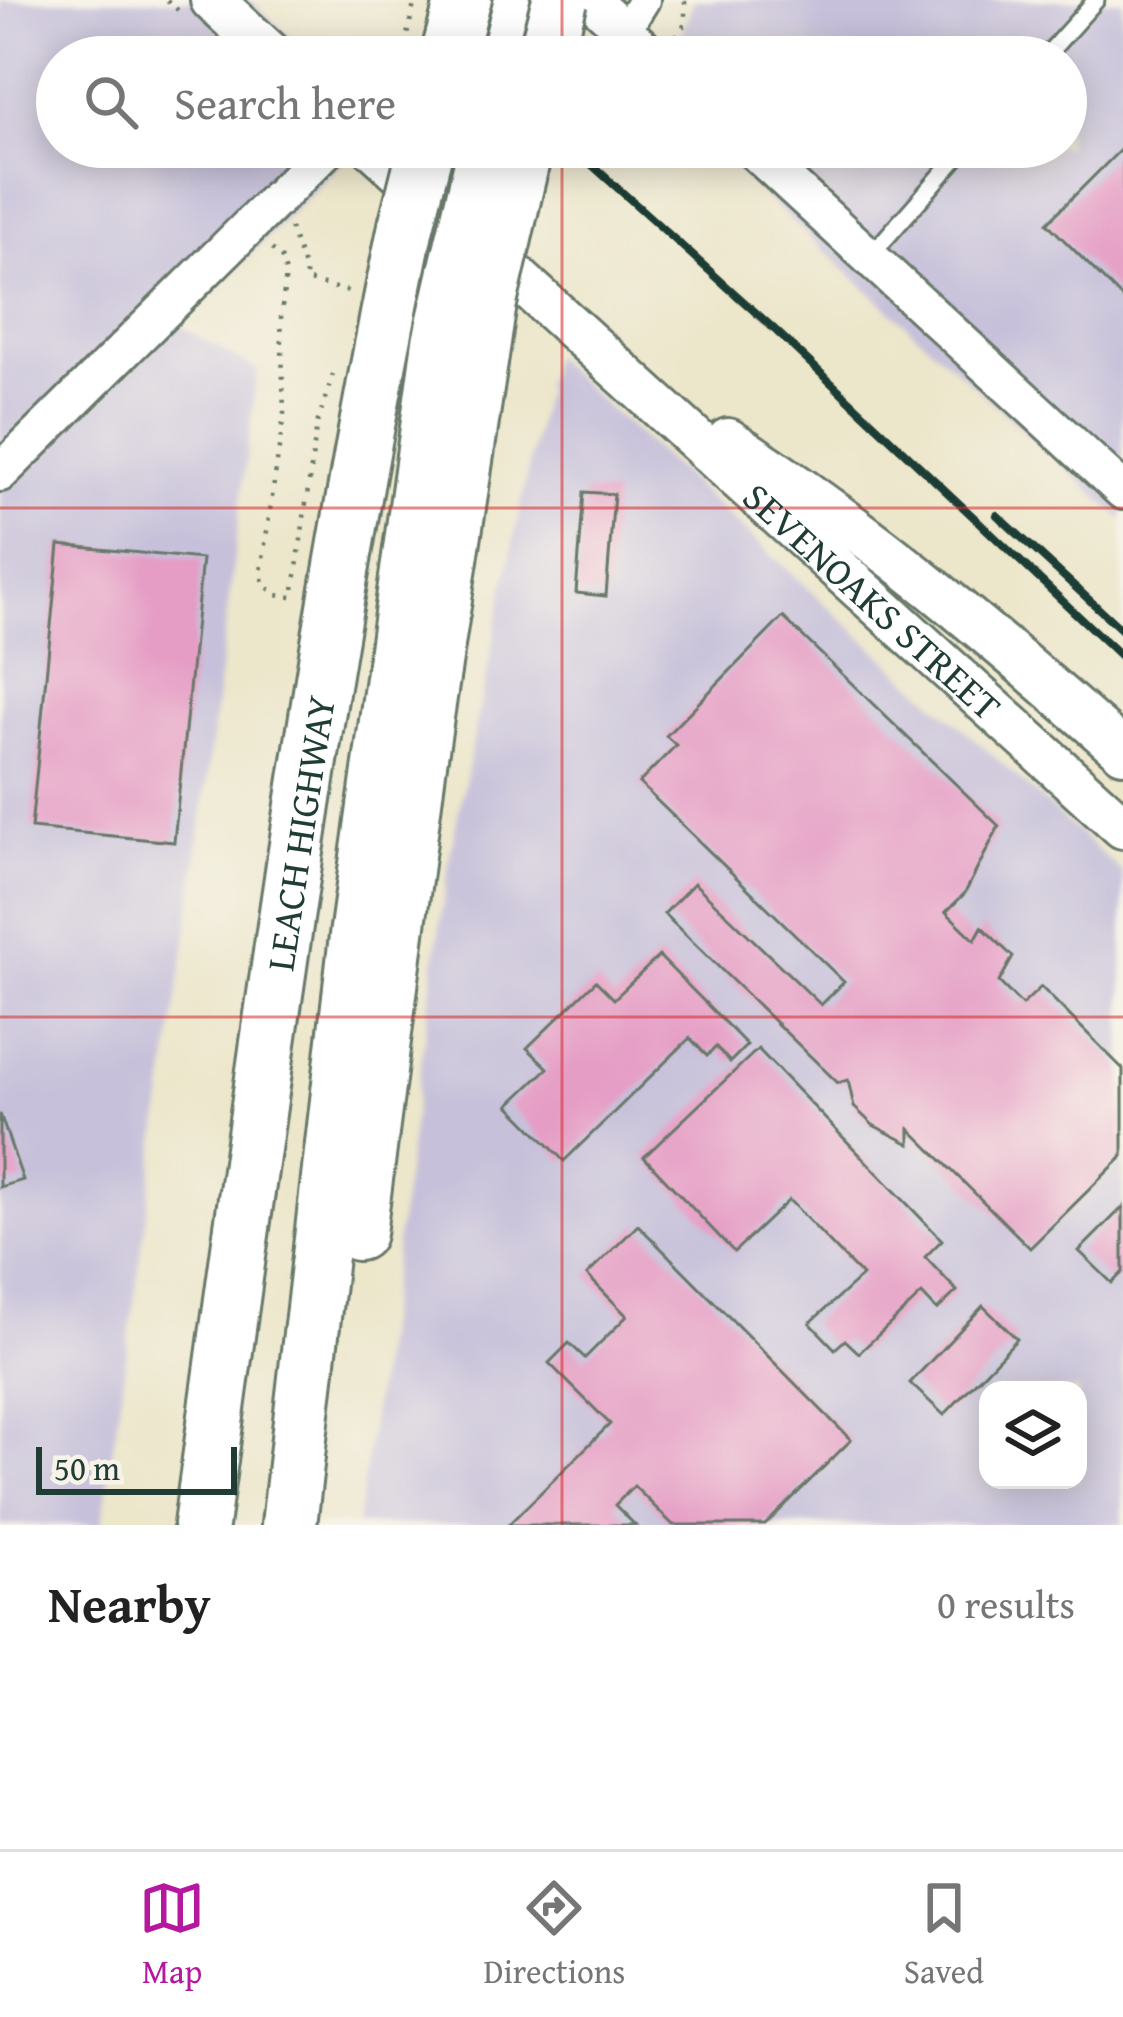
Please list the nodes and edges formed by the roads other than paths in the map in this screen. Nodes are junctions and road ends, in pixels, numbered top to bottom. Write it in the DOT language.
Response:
graph roads {
  1 [pos="212,0"];
  2 [pos="463,0"];
  3 [pos="522,0"];
  4 [pos="560,0"];
  5 [pos="591,0"];
  6 [pos="1096,0"];
  7 [pos="635,15"];
  8 [pos="251,36"];
  9 [pos="454,36"];
  10 [pos="513,36"];
  11 [pos="551,36"];
  12 [pos="1064,36"];
  13 [pos="308,168"];
  14 [pos="396,168"];
  15 [pos="420,168"];
  16 [pos="484,168"];
  17 [pos="517,168"];
  18 [pos="773,168"];
  19 [pos="947,168"];
  20 [pos="869,257"];
  21 [pos="472,288"];
  22 [pos="478,364"];
  23 [pos="626,375"];
  24 [pos="0,473"];
  25 [pos="1123,491"];
  26 [pos="1123,751"];
  27 [pos="379,779"];
  28 [pos="1123,827"];
  29 [pos="201,1525"];
  30 [pos="289,1525"];
  31 [pos="313,1525"];
  1 -- 8 [label="main road"];
  2 -- 9 [label="highway, bridge"];
  3 -- 10 [label="highway"];
  4 -- 11 [label="highway, bridge"];
  5 -- 7 [label="street"];
  6 -- 12 [label="lane"];
  13 -- 24 [label="street"];
  14 -- 23 [label="main road, SEVENOAKS STREET"];
  15 -- 29 [label="highway, LEACH HIGHWAY, bridge"];
  16 -- 21 [label="highway, bridge"];
  17 -- 21 [label="highway, bridge"];
  18 -- 20 [label="street"];
  19 -- 20 [label="lane"];
  20 -- 25 [label="street"];
  21 -- 22 [label="highway"];
  21 -- 27 [label="highway"];
  22 -- 27 [label="highway"];
  22 -- 31 [label="highway"];
  23 -- 26 [label="main road, SEVENOAKS STREET"];
  23 -- 28 [label="main road, SEVENOAKS STREET"];
  27 -- 30 [label="highway"];
}
